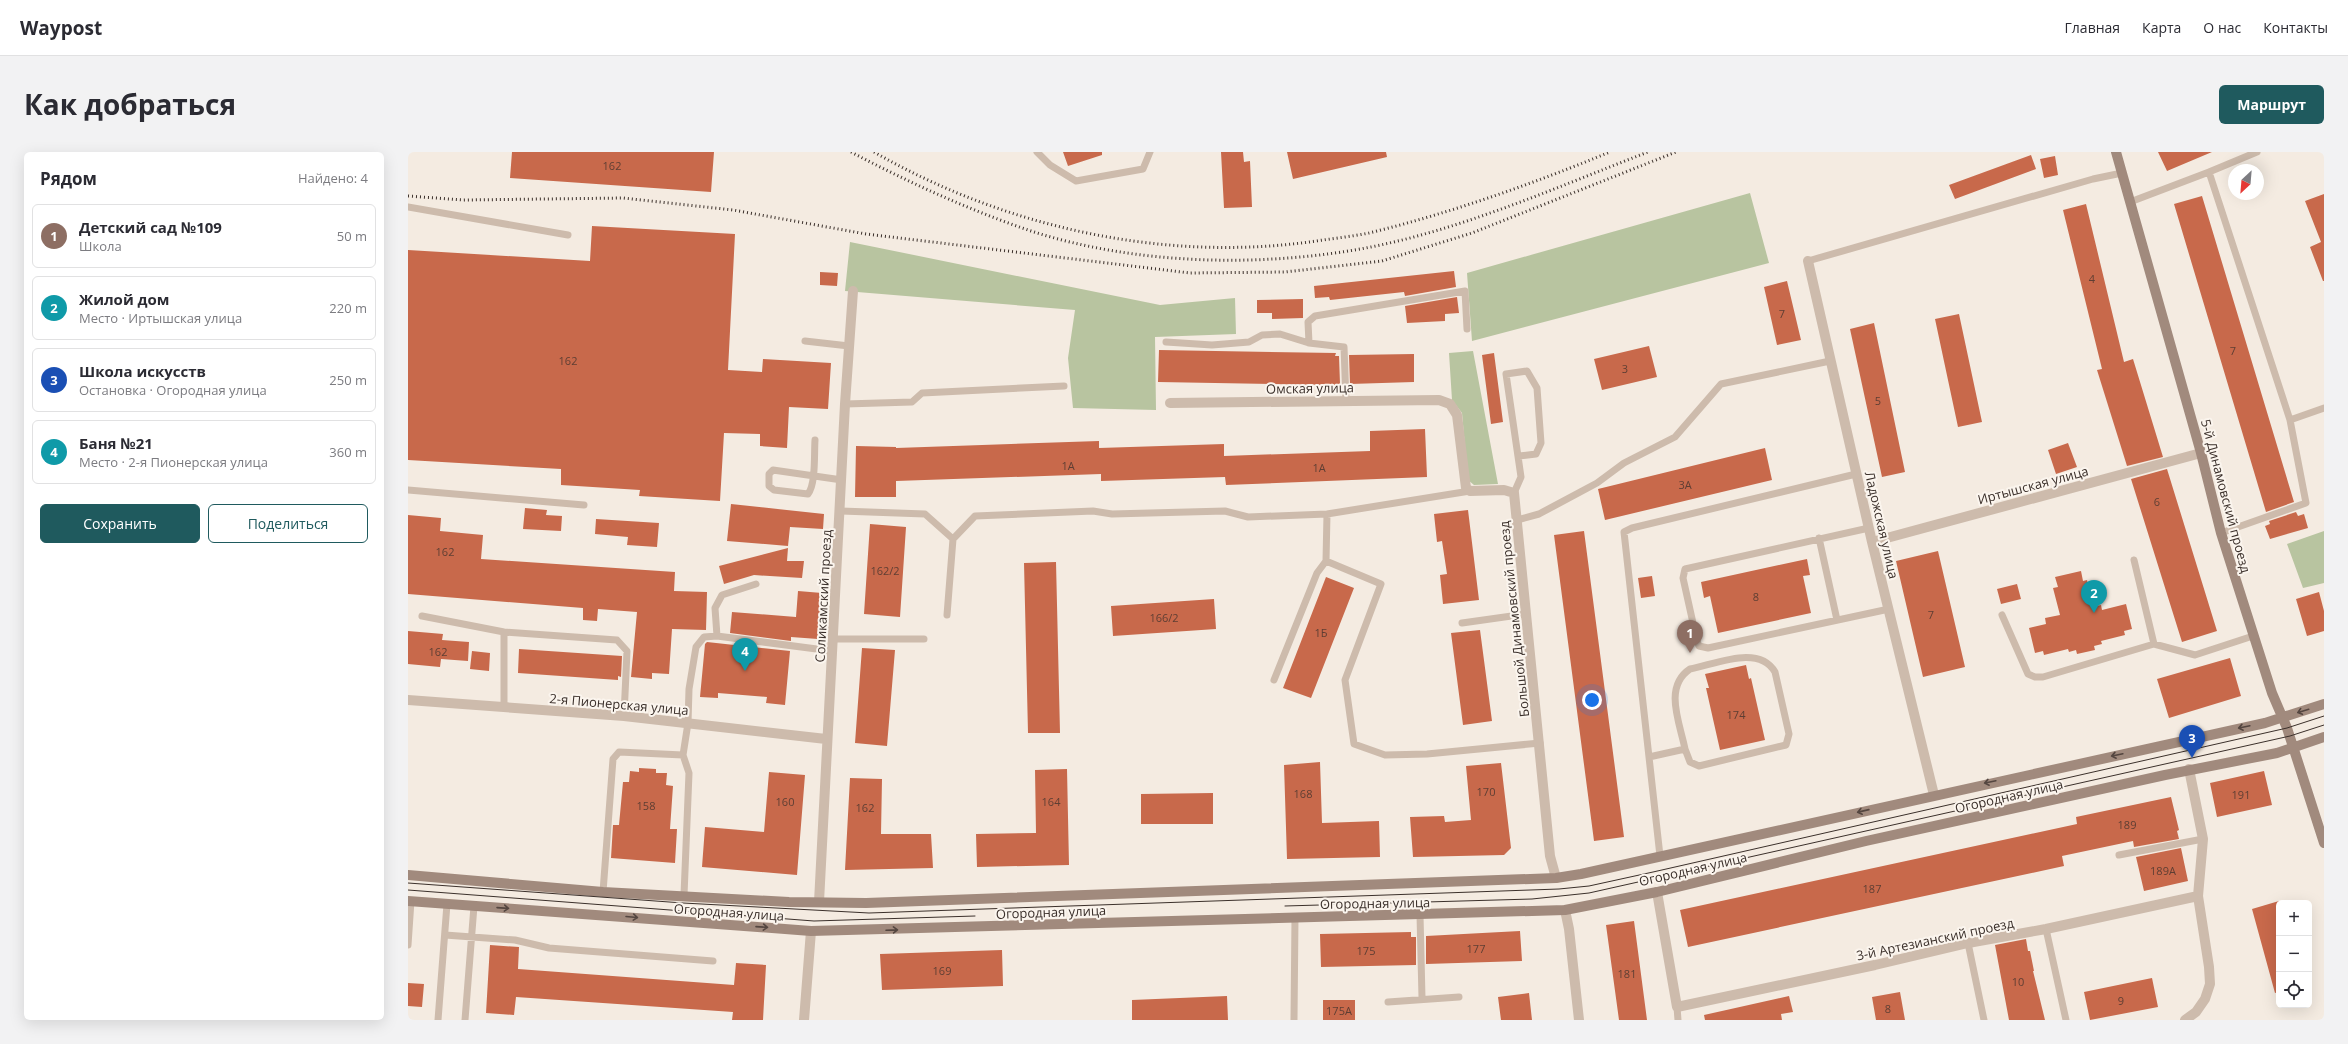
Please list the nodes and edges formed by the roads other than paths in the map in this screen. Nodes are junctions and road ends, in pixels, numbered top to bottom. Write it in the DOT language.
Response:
graph roads {
  1 [pos="1036,152"];
  2 [pos="1150,152"];
  3 [pos="2116,152"];
  4 [pos="2257,152"];
  5 [pos="2209,172"];
  6 [pos="2122,173"];
  7 [pos="2130,202"];
  8 [pos="408,207"];
  9 [pos="568,235"];
  10 [pos="1808,261"];
  11 [pos="853,291"];
  12 [pos="1467,328"];
  13 [pos="805,341"];
  14 [pos="1166,342"];
  15 [pos="1309,343"];
  16 [pos="849,346"];
  17 [pos="1830,361"];
  18 [pos="1064,386"];
  19 [pos="1346,401"];
  20 [pos="1170,403"];
  21 [pos="845,404"];
  22 [pos="2324,408"];
  23 [pos="2290,420"];
  24 [pos="815,440"];
  25 [pos="2201,453"];
  26 [pos="1519,456"];
  27 [pos="813,474"];
  28 [pos="1856,474"];
  29 [pos="842,480"];
  30 [pos="408,490"];
  31 [pos="1470,491"];
  32 [pos="1514,493"];
  33 [pos="584,506"];
  34 [pos="841,511"];
  35 [pos="1328,514"];
  36 [pos="1518,520"];
  37 [pos="1869,528"];
  38 [pos="2221,533"];
  39 [pos="1819,538"];
  40 [pos="953,539"];
  41 [pos="1872,542"];
  42 [pos="2134,560"];
  43 [pos="1326,561"];
  44 [pos="756,584"];
  45 [pos="1889,609"];
  46 [pos="1526,614"];
  47 [pos="947,615"];
  48 [pos="2002,615"];
  49 [pos="422,616"];
  50 [pos="1837,620"];
  51 [pos="1462,623"];
  52 [pos="504,632"];
  53 [pos="717,636"];
  54 [pos="2253,636"];
  55 [pos="833,639"];
  56 [pos="924,639"];
  57 [pos="2154,644"];
  58 [pos="832,650"];
  59 [pos="1274,680"];
  60 [pos="408,700"];
  61 [pos="2324,704"];
  62 [pos="504,707"];
  63 [pos="624,716"];
  64 [pos="2282,717"];
  65 [pos="688,723"];
  66 [pos="2324,737"];
  67 [pos="826,739"];
  68 [pos="1540,743"];
  69 [pos="2293,747"];
  70 [pos="1686,749"];
  71 [pos="683,755"];
  72 [pos="1649,757"];
  73 [pos="2189,769"];
  74 [pos="1934,795"];
  75 [pos="2321,820"];
  76 [pos="2203,838"];
  77 [pos="2324,843"];
  78 [pos="2119,855"];
  79 [pos="1660,856"];
  80 [pos="408,875"];
  81 [pos="1556,878"];
  82 [pos="603,892"];
  83 [pos="1657,892"];
  84 [pos="684,895"];
  85 [pos="2198,896"];
  86 [pos="410,901"];
  87 [pos="819,902"];
  88 [pos="447,904"];
  89 [pos="474,906"];
  90 [pos="1565,910"];
  91 [pos="1420,915"];
  92 [pos="1295,917"];
  93 [pos="2046,929"];
  94 [pos="811,931"];
  95 [pos="445,935"];
  96 [pos="472,937"];
  97 [pos="1968,943"];
  98 [pos="408,945"];
  99 [pos="713,961"];
  100 [pos="1459,997"];
  101 [pos="1422,998"];
  102 [pos="1388,1002"];
  103 [pos="1677,1007"];
  104 [pos="438,1020"];
  105 [pos="465,1020"];
  106 [pos="804,1020"];
  107 [pos="1294,1020"];
  108 [pos="1579,1020"];
  109 [pos="1678,1020"];
  110 [pos="1984,1020"];
  111 [pos="2066,1020"];
  112 [pos="2185,1020"];
  1 -- 2 [label="lane"];
  3 -- 6 [label="street, 5-й Динамовский проезд"];
  4 -- 5 [label="lane"];
  5 -- 7 [label="lane"];
  5 -- 23 [label="lane"];
  6 -- 7 [label="street, 5-й Динамовский проезд"];
  6 -- 10 [label="lane"];
  7 -- 25 [label="street, 5-й Динамовский проезд"];
  8 -- 9 [label="lane"];
  10 -- 17 [label="street, Ладожская улица"];
  11 -- 16 [label="street, Соликамский проезд"];
  12 -- 15 [label="lane"];
  13 -- 16 [label="lane"];
  14 -- 15 [label="lane"];
  15 -- 19 [label="lane"];
  16 -- 21 [label="street, Соликамский проезд"];
  17 -- 28 [label="street, Ладожская улица"];
  17 -- 36 [label="lane"];
  18 -- 21 [label="lane"];
  19 -- 20 [label="street, Омская улица"];
  19 -- 31 [label="street, Омская улица"];
  21 -- 29 [label="street, Соликамский проезд"];
  22 -- 23 [label="lane"];
  23 -- 38 [label="lane"];
  24 -- 27 [label="lane"];
  25 -- 38 [label="street, 5-й Динамовский проезд"];
  25 -- 41 [label="street, Иртышская улица"];
  26 -- 26 [label="lane"];
  26 -- 32 [label="lane"];
  27 -- 27 [label="lane"];
  27 -- 29 [label="lane"];
  28 -- 37 [label="street, Ладожская улица"];
  28 -- 72 [label="lane"];
  29 -- 34 [label="street, Соликамский проезд"];
  30 -- 33 [label="lane"];
  31 -- 32 [label="street"];
  31 -- 35 [label="lane"];
  32 -- 36 [label="street, Большой Динамовский проезд"];
  34 -- 40 [label="lane"];
  34 -- 55 [label="street, Соликамский проезд"];
  35 -- 40 [label="lane"];
  35 -- 43 [label="lane"];
  36 -- 46 [label="street, Большой Динамовский проезд"];
  37 -- 39 [label="lane"];
  37 -- 41 [label="street, Ладожская улица"];
  38 -- 54 [label="street, 5-й Динамовский проезд"];
  39 -- 50 [label="lane"];
  39 -- 50 [label="lane"];
  40 -- 47 [label="lane"];
  41 -- 45 [label="street, Ладожская улица"];
  42 -- 57 [label="lane"];
  43 -- 59 [label="lane"];
  43 -- 68 [label="lane"];
  44 -- 53 [label="lane"];
  45 -- 50 [label="lane"];
  45 -- 74 [label="street, Ладожская улица"];
  46 -- 51 [label="lane"];
  46 -- 68 [label="street, Большой Динамовский проезд"];
  48 -- 57 [label="lane"];
  49 -- 52 [label="lane"];
  52 -- 62 [label="lane"];
  52 -- 63 [label="lane"];
  53 -- 58 [label="lane"];
  53 -- 65 [label="lane"];
  54 -- 57 [label="lane"];
  54 -- 64 [label="street, 5-й Динамовский проезд"];
  55 -- 56 [label="lane"];
  55 -- 58 [label="street, Соликамский проезд"];
  58 -- 67 [label="street, Соликамский проезд"];
  60 -- 62 [label="street, 2-я Пионерская улица"];
  61 -- 64 [label="street, Огородная улица, one-way"];
  62 -- 63 [label="street, 2-я Пионерская улица"];
  63 -- 65 [label="street, 2-я Пионерская улица"];
  64 -- 69 [label="street, 5-й Динамовский проезд"];
  64 -- 74 [label="street, Огородная улица, one-way"];
  65 -- 67 [label="street, 2-я Пионерская улица"];
  65 -- 71 [label="lane"];
  66 -- 69 [label="street, Огородная улица"];
  67 -- 87 [label="street, Соликамский проезд"];
  68 -- 81 [label="street, Большой Динамовский проезд"];
  69 -- 73 [label="street, Огородная улица"];
  69 -- 75 [label="street, 5-й Динамовский проезд"];
  70 -- 70 [label="lane"];
  70 -- 72 [label="lane"];
  71 -- 82 [label="lane"];
  71 -- 84 [label="lane"];
  72 -- 79 [label="lane"];
  73 -- 76 [label="street"];
  73 -- 83 [label="street, Огородная улица"];
  74 -- 79 [label="street, Огородная улица, one-way"];
  75 -- 77 [label="street, 5-й Динамовский проезд"];
  76 -- 78 [label="lane"];
  76 -- 85 [label="street"];
  79 -- 81 [label="street, Огородная улица"];
  80 -- 82 [label="street, Огородная улица"];
  81 -- 87 [label="street, Огородная улица"];
  82 -- 84 [label="street, Огородная улица"];
  83 -- 90 [label="street, Огородная улица"];
  83 -- 103 [label="street"];
  84 -- 87 [label="street, Огородная улица"];
  85 -- 93 [label="street, 3-й Артезианский проезд"];
  85 -- 112 [label="street"];
  86 -- 88 [label="street, Огородная улица"];
  86 -- 98 [label="lane"];
  88 -- 89 [label="street, Огородная улица"];
  88 -- 95 [label="lane"];
  89 -- 94 [label="street, Огородная улица, one-way"];
  89 -- 96 [label="lane"];
  90 -- 91 [label="street, Огородная улица"];
  90 -- 108 [label="street"];
  91 -- 92 [label="street, Огородная улица"];
  91 -- 101 [label="lane"];
  94 -- 92 [label="street, Огородная улица, one-way"];
  92 -- 107 [label="lane"];
  93 -- 97 [label="street, 3-й Артезианский проезд"];
  93 -- 111 [label="lane"];
  94 -- 106 [label="street"];
  95 -- 96 [label="lane"];
  95 -- 104 [label="lane"];
  96 -- 99 [label="lane"];
  96 -- 105 [label="lane"];
  97 -- 103 [label="street, 3-й Артезианский проезд"];
  97 -- 110 [label="lane"];
  100 -- 101 [label="lane"];
  101 -- 102 [label="lane"];
  103 -- 109 [label="lane"];
}
